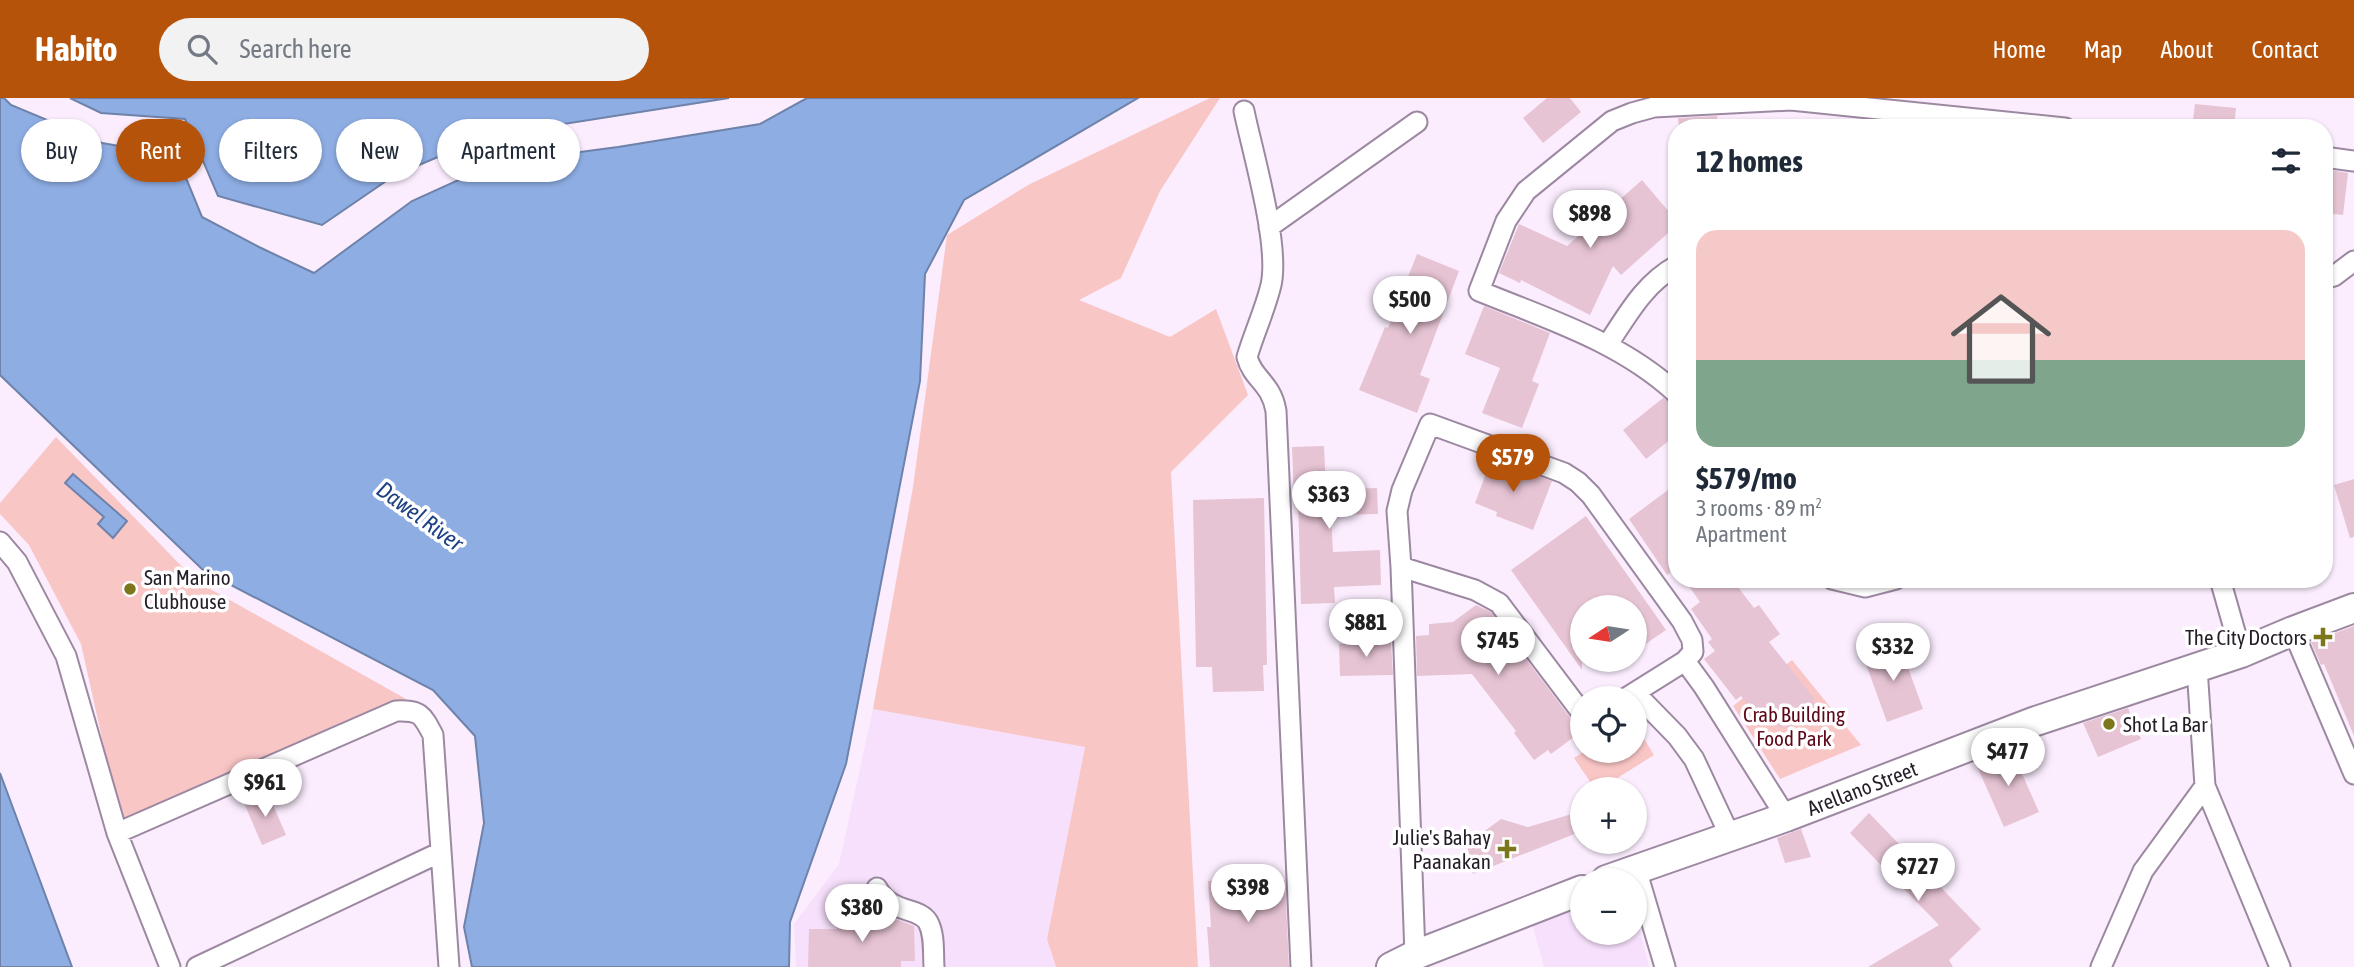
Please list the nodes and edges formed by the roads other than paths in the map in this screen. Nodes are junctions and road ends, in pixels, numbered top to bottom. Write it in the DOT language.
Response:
graph roads {
  1 [pos="1244,111"];
  2 [pos="1977,119"];
  3 [pos="1417,122"];
  4 [pos="2333,158"];
  5 [pos="2354,161"];
  6 [pos="1269,227"];
  7 [pos="2354,261"];
  8 [pos="1668,271"];
  9 [pos="2333,276"];
  10 [pos="1608,344"];
  11 [pos="1668,385"];
  12 [pos="0,542"];
  13 [pos="1401,567"];
  14 [pos="2223,588"];
  15 [pos="2354,608"];
  16 [pos="2293,631"];
  17 [pos="2241,653"];
  18 [pos="1685,661"];
  19 [pos="2197,668"];
  20 [pos="1646,686"];
  21 [pos="1570,697"];
  22 [pos="1647,710"];
  23 [pos="2354,774"];
  24 [pos="2205,786"];
  25 [pos="1786,817"];
  26 [pos="117,833"];
  27 [pos="1730,836"];
  28 [pos="441,852"];
  29 [pos="1639,868"];
  30 [pos="877,888"];
  31 [pos="1570,895"];
  32 [pos="1647,906"];
  33 [pos="1403,961"];
  34 [pos="170,967"];
  35 [pos="197,967"];
  36 [pos="449,967"];
  37 [pos="934,967"];
  38 [pos="1301,967"];
  39 [pos="1665,967"];
  40 [pos="2101,967"];
  41 [pos="2280,967"];
  1 -- 6 [label="street"];
  2 -- 10 [label="street"];
  3 -- 6 [label="street"];
  4 -- 5 [label="street"];
  6 -- 38 [label="street"];
  7 -- 9 [label="street"];
  8 -- 10 [label="street"];
  10 -- 11 [label="street"];
  12 -- 26 [label="street"];
  13 -- 18 [label="street"];
  13 -- 21 [label="street"];
  13 -- 33 [label="street"];
  14 -- 17 [label="street"];
  15 -- 16 [label="highway, Arellano Street"];
  16 -- 17 [label="highway, Arellano Street"];
  16 -- 23 [label="street"];
  17 -- 19 [label="highway, Arellano Street"];
  18 -- 20 [label="street"];
  18 -- 25 [label="street"];
  19 -- 24 [label="street"];
  19 -- 25 [label="highway, Arellano Street"];
  22 -- 27 [label="street"];
  24 -- 40 [label="street"];
  24 -- 41 [label="street"];
  25 -- 27 [label="highway, Arellano Street"];
  26 -- 28 [label="street"];
  26 -- 34 [label="street"];
  27 -- 29 [label="highway, Arellano Street"];
  28 -- 35 [label="street"];
  28 -- 36 [label="street"];
  30 -- 37 [label="street"];
  31 -- 33 [label="highway"];
  32 -- 39 [label="street"];
}
